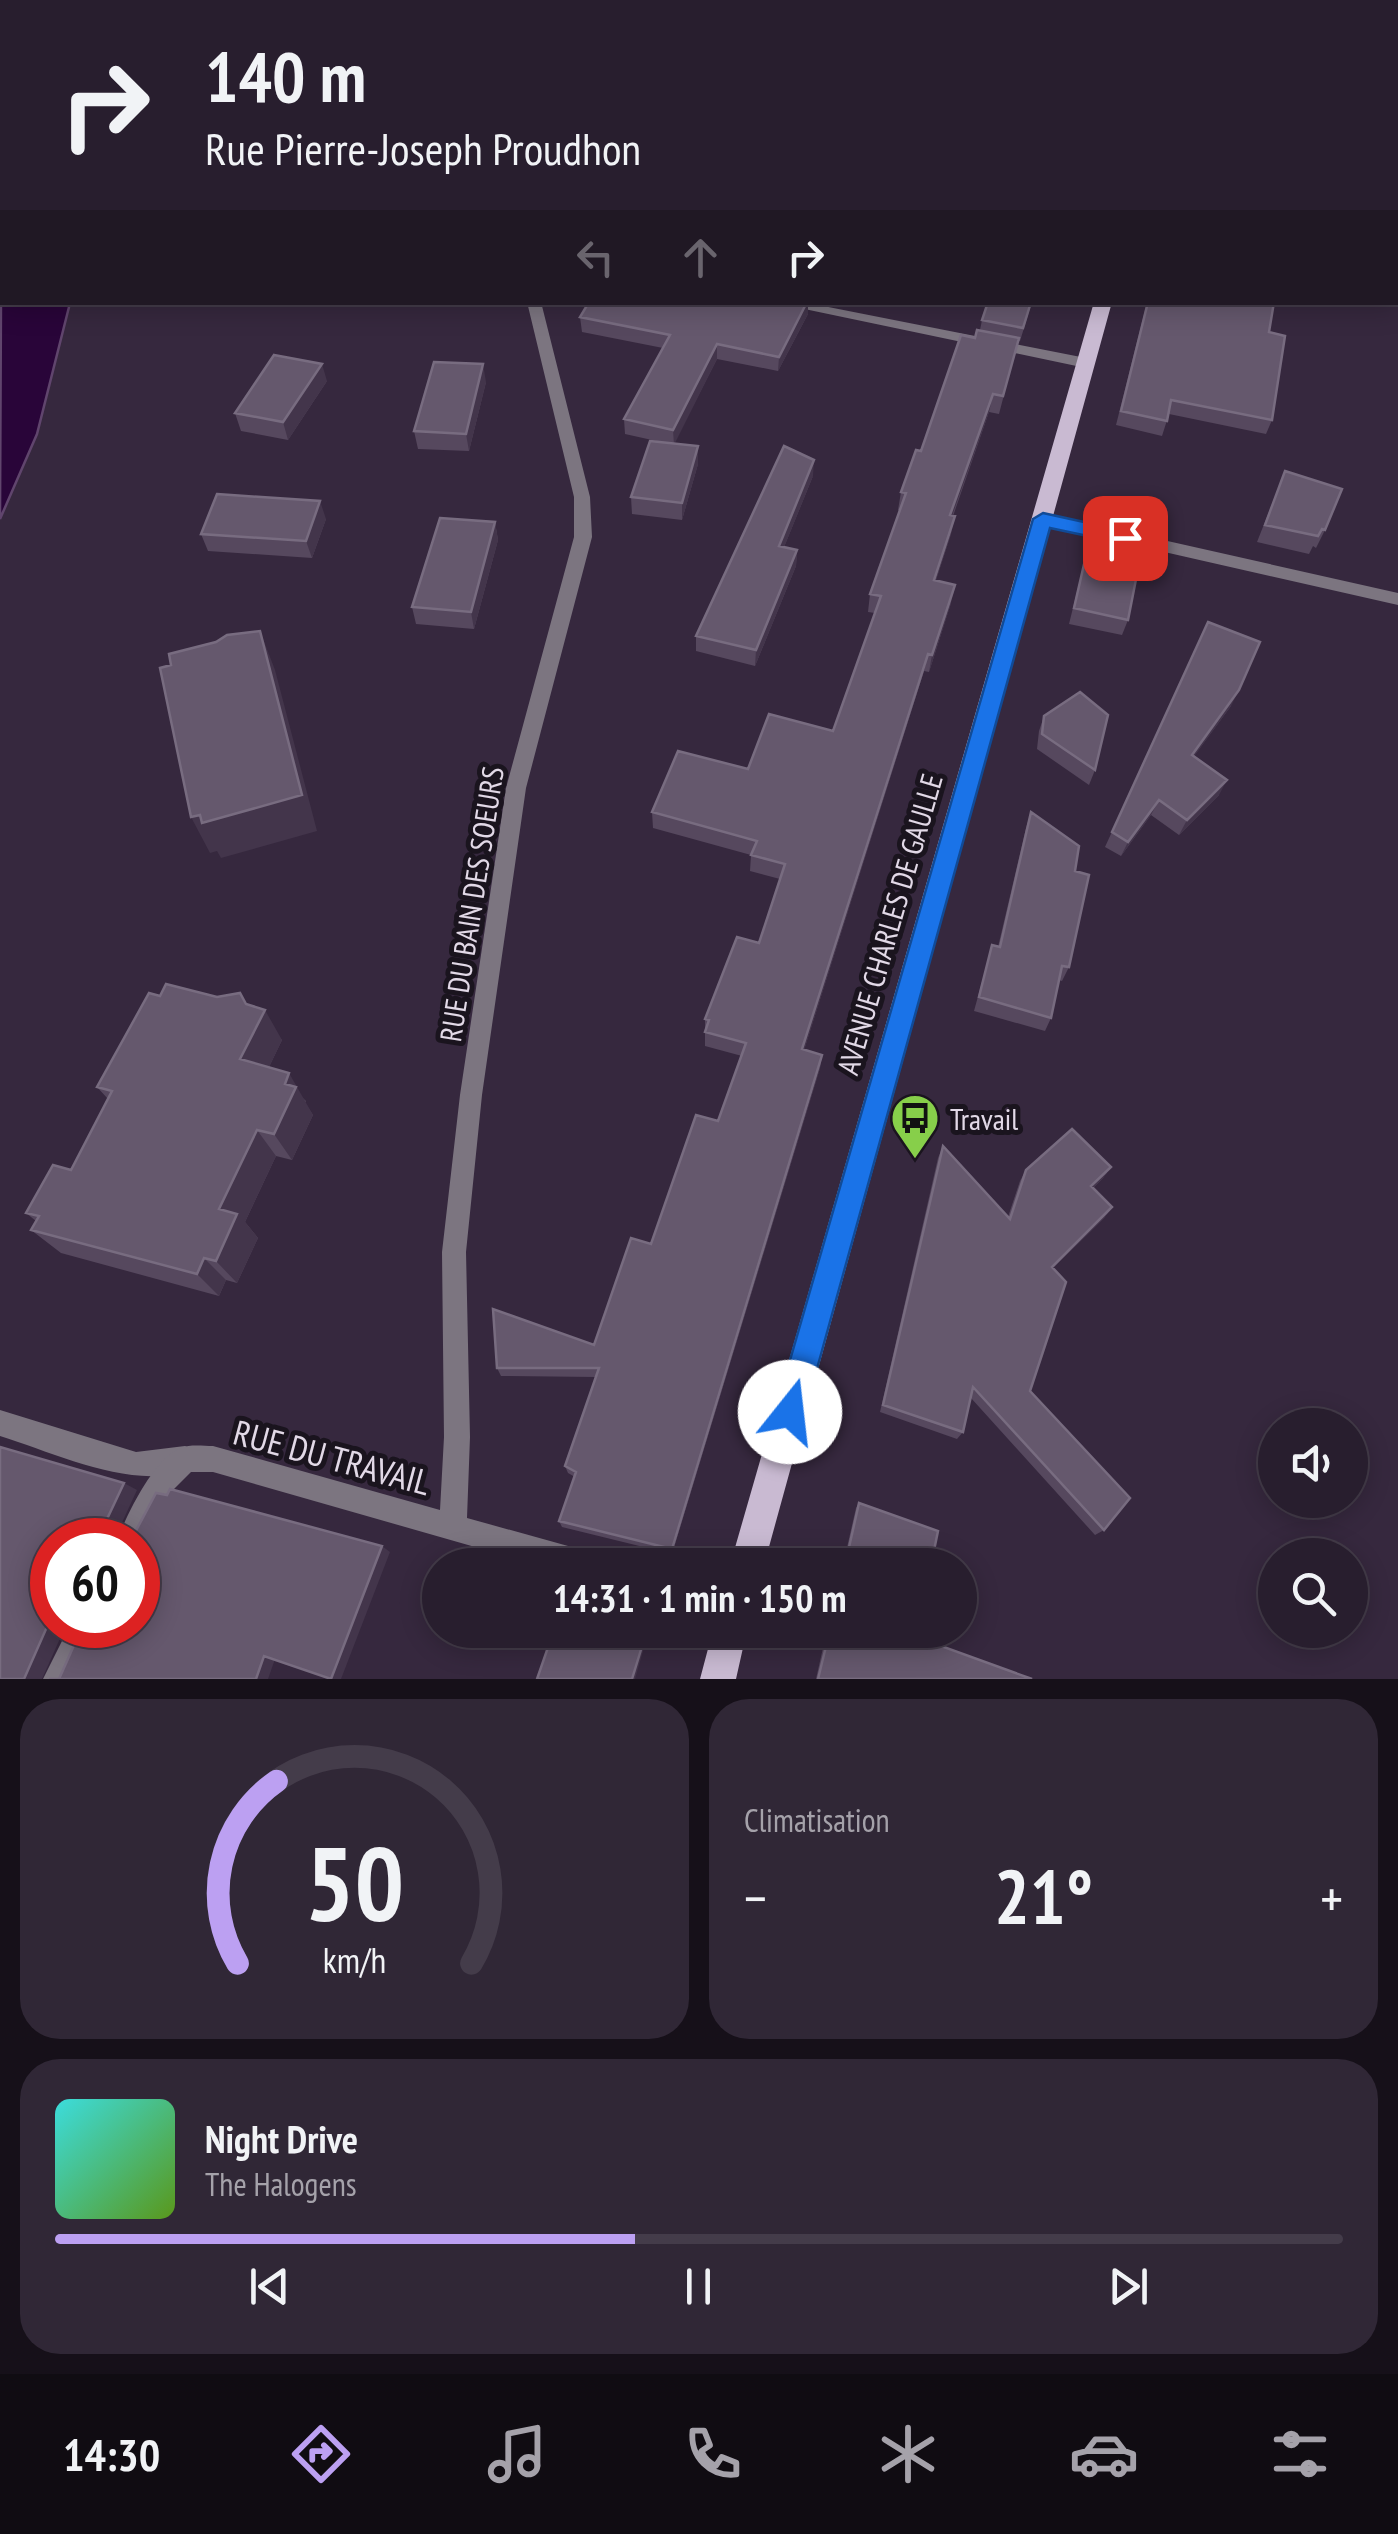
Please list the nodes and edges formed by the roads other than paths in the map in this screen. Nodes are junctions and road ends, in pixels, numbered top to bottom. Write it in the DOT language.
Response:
graph roads {
  1 [pos="535,305"];
  2 [pos="793,305"];
  3 [pos="1102,305"];
  4 [pos="1086,363"];
  5 [pos="1043,519"];
  6 [pos="1398,598"];
  7 [pos="0,1422"];
  8 [pos="185,1459"];
  9 [pos="141,1518"];
  10 [pos="453,1527"];
  11 [pos="526,1548"];
  12 [pos="752,1548"];
  13 [pos="74,1648"];
  14 [pos="726,1648"];
  15 [pos="57,1679"];
  16 [pos="718,1679"];
  1 -- 10 [label="street, RUE DU BAIN DES SOEURS"];
  2 -- 4 [label="street"];
  3 -- 4 [label="main road, AVENUE CHARLES DE GAULLE"];
  4 -- 5 [label="main road, AVENUE CHARLES DE GAULLE"];
  5 -- 6 [label="street"];
  5 -- 12 [label="main road, AVENUE CHARLES DE GAULLE"];
  7 -- 8 [label="street, RUE DU TRAVAIL"];
  8 -- 9 [label="street"];
  8 -- 10 [label="street, RUE DU TRAVAIL"];
  10 -- 11 [label="street, RUE DU TRAVAIL"];
  13 -- 15 [label="street"];
  14 -- 16 [label="main road"];
}
